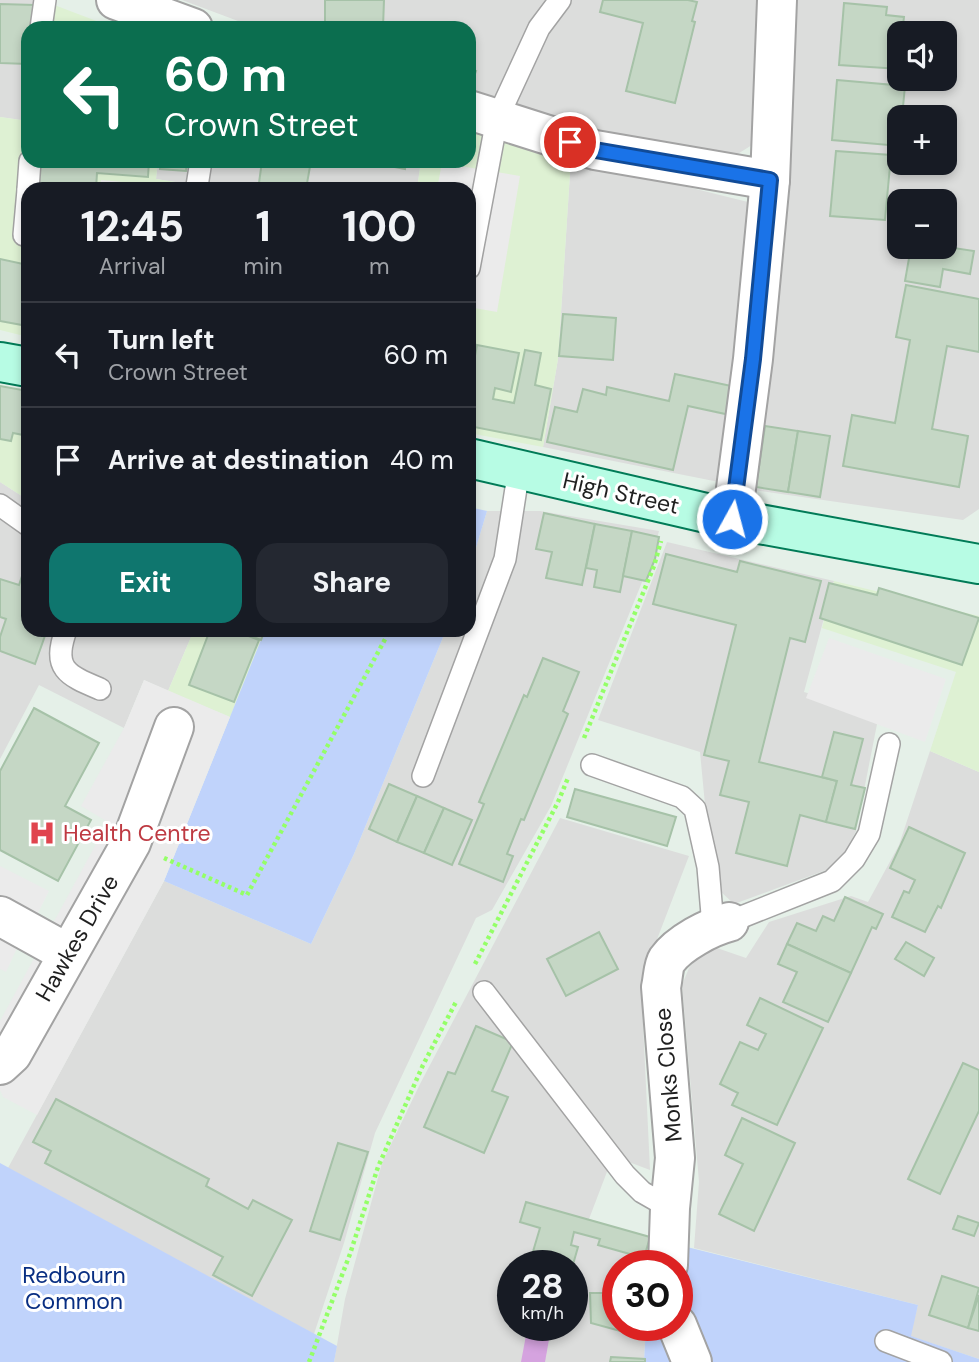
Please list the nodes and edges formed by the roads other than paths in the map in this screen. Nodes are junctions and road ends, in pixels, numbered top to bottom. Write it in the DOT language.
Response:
graph roads {
  1 [pos="45,0"];
  2 [pos="116,0"];
  3 [pos="560,0"];
  4 [pos="777,0"];
  5 [pos="42,21"];
  6 [pos="174,21"];
  7 [pos="483,114"];
  8 [pos="770,180"];
  9 [pos="476,191"];
  10 [pos="0,362"];
  11 [pos="21,366"];
  12 [pos="476,460"];
  13 [pos="519,470"];
  14 [pos="0,505"];
  15 [pos="732,519"];
  16 [pos="21,520"];
  17 [pos="979,564"];
  18 [pos="476,636"];
  19 [pos="63,637"];
  20 [pos="476,637"];
  21 [pos="100,689"];
  22 [pos="174,727"];
  23 [pos="889,744"];
  24 [pos="592,765"];
  25 [pos="423,776"];
  26 [pos="0,916"];
  27 [pos="721,924"];
  28 [pos="67,953"];
  29 [pos="484,992"];
  30 [pos="0,1065"];
  31 [pos="670,1208"];
  32 [pos="669,1250"];
  33 [pos="683,1341"];
  34 [pos="886,1341"];
  35 [pos="692,1362"];
  36 [pos="941,1362"];
  1 -- 5 [label="lane"];
  2 -- 6 [label="street"];
  3 -- 7 [label="lane"];
  4 -- 8 [label="street"];
  7 -- 8 [label="street"];
  7 -- 9 [label="lane"];
  8 -- 15 [label="street"];
  10 -- 11 [label="street"];
  12 -- 13 [label="street, High Street"];
  13 -- 15 [label="street, High Street"];
  13 -- 18 [label="lane"];
  14 -- 16 [label="lane"];
  15 -- 17 [label="street, High Street"];
  19 -- 21 [label="lane"];
  20 -- 25 [label="lane"];
  22 -- 28 [label="street, Hawkes Drive"];
  23 -- 27 [label="lane"];
  24 -- 27 [label="lane"];
  26 -- 28 [label="street"];
  27 -- 31 [label="street, Monks Close"];
  28 -- 30 [label="street, Hawkes Drive"];
  29 -- 31 [label="lane"];
  31 -- 32 [label="street, Monks Close"];
  33 -- 35 [label="street"];
  34 -- 36 [label="lane"];
}
